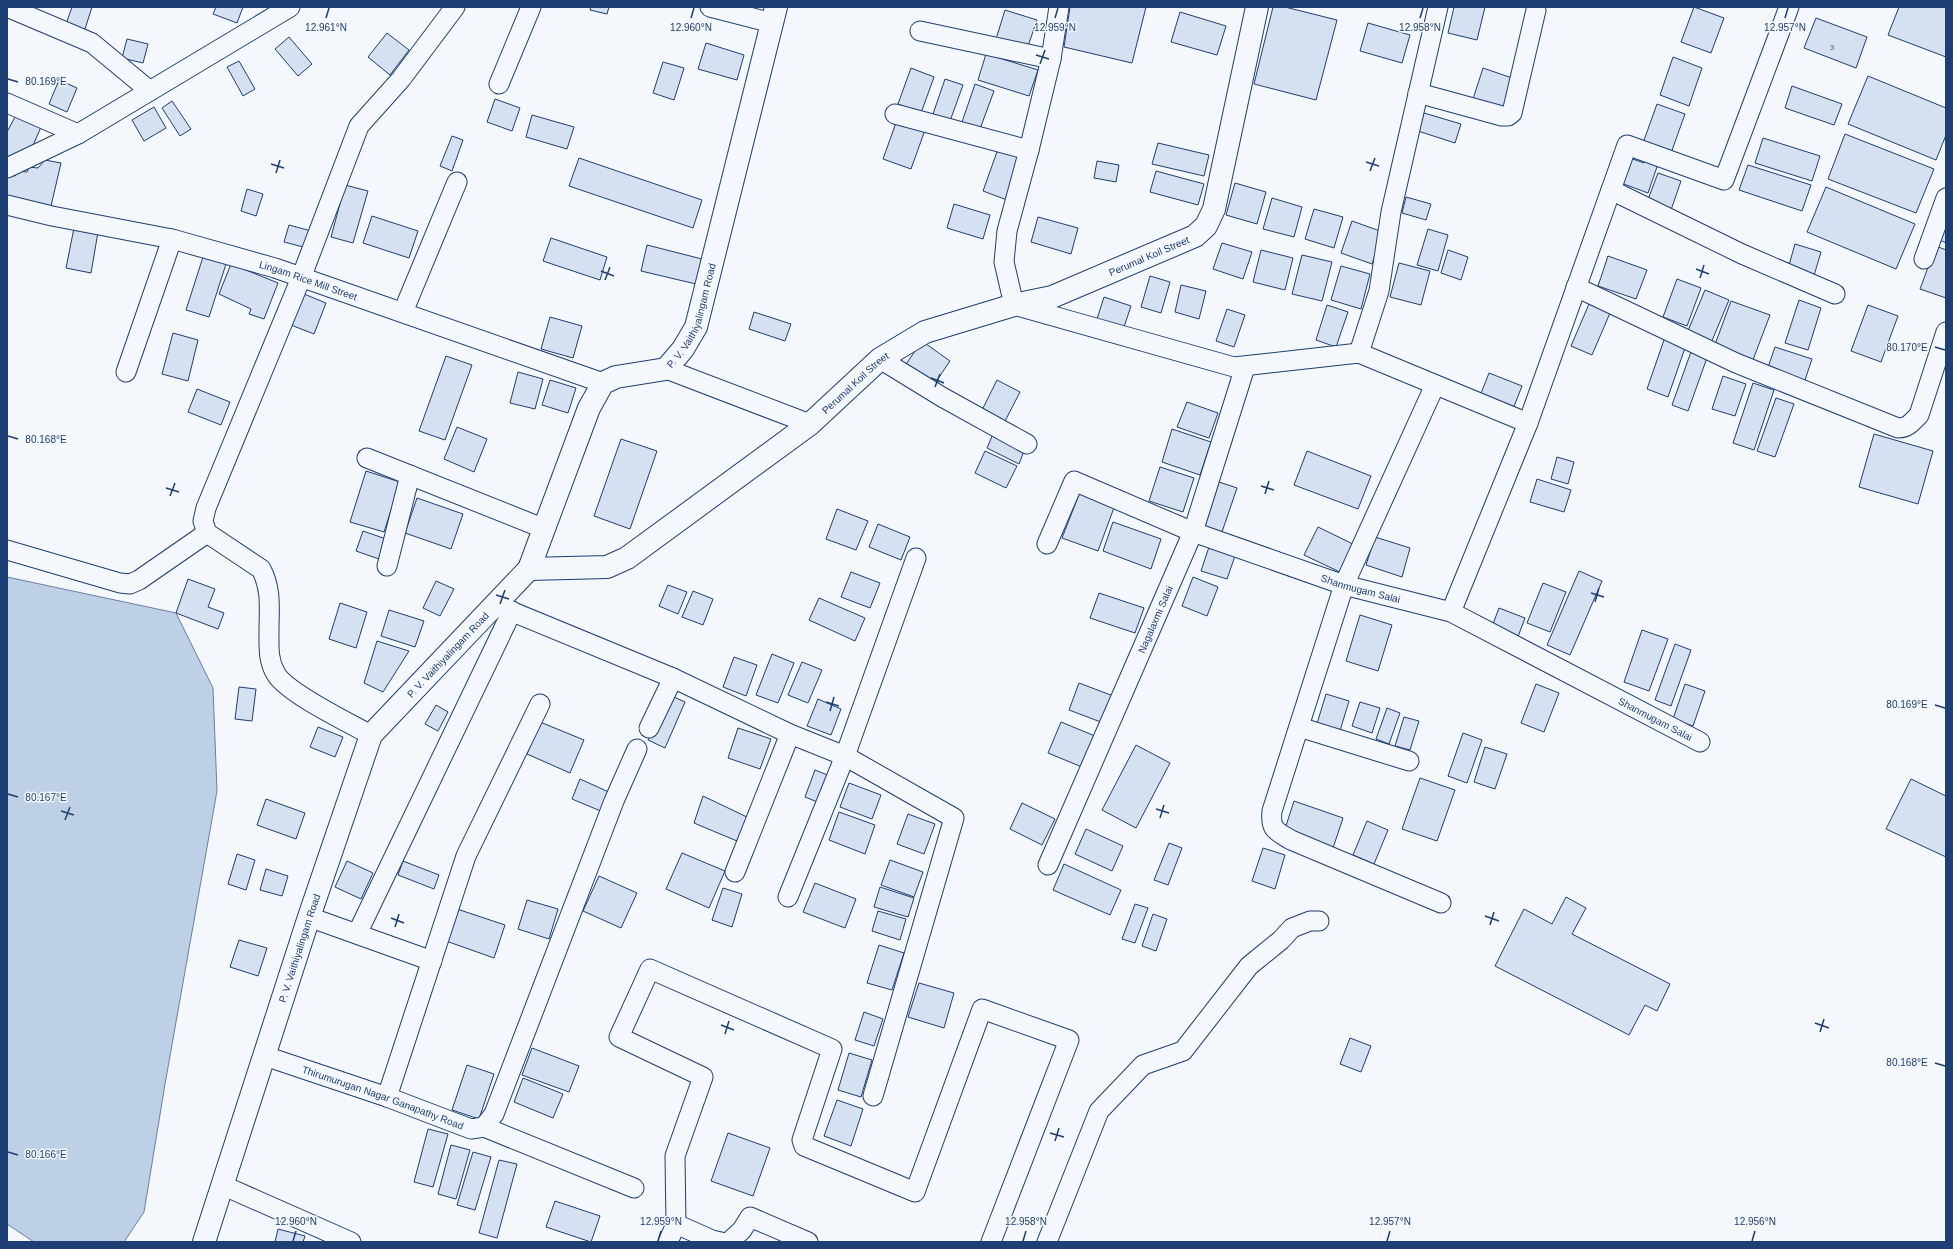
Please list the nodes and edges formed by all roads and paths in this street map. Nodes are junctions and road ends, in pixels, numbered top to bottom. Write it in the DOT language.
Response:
graph roads {
  1 [pos="7,7"];
  2 [pos="290,7"];
  3 [pos="454,7"];
  4 [pos="531,7"];
  5 [pos="710,7"];
  6 [pos="1059,7"];
  7 [pos="1256,7"];
  8 [pos="1438,7"];
  9 [pos="1789,7"];
  10 [pos="1536,10"];
  11 [pos="774,15"];
  12 [pos="920,31"];
  13 [pos="1051,59"];
  14 [pos="500,84"];
  15 [pos="150,91"];
  16 [pos="1418,93"];
  17 [pos="7,103"];
  18 [pos="895,114"];
  19 [pos="78,134"];
  20 [pos="1029,150"];
  21 [pos="7,168"];
  22 [pos="457,182"];
  23 [pos="1611,190"];
  24 [pos="1946,198"];
  25 [pos="7,205"];
  26 [pos="172,239"];
  27 [pos="1924,259"];
  28 [pos="301,278"];
  29 [pos="1576,287"];
  30 [pos="1835,294"];
  31 [pos="1014,305"];
  32 [pos="403,312"];
  33 [pos="1946,332"];
  34 [pos="1359,353"];
  35 [pos="880,359"];
  36 [pos="1245,367"];
  37 [pos="666,369"];
  38 [pos="126,372"];
  39 [pos="603,383"];
  40 [pos="1435,385"];
  41 [pos="1528,423"];
  42 [pos="810,424"];
  43 [pos="1027,444"];
  44 [pos="368,458"];
  45 [pos="410,475"];
  46 [pos="545,529"];
  47 [pos="1193,532"];
  48 [pos="207,533"];
  49 [pos="1047,544"];
  50 [pos="7,550"];
  51 [pos="916,558"];
  52 [pos="387,566"];
  53 [pos="529,569"];
  54 [pos="1344,585"];
  55 [pos="504,608"];
  56 [pos="1451,612"];
  57 [pos="673,678"];
  58 [pos="540,704"];
  59 [pos="1299,727"];
  60 [pos="649,728"];
  61 [pos="790,734"];
  62 [pos="371,735"];
  63 [pos="1700,742"];
  64 [pos="637,749"];
  65 [pos="845,756"];
  66 [pos="1409,761"];
  67 [pos="1048,865"];
  68 [pos="735,872"];
  69 [pos="788,897"];
  70 [pos="1441,903"];
  71 [pos="309,916"];
  72 [pos="1319,921"];
  73 [pos="357,934"];
  74 [pos="432,961"];
  75 [pos="264,1056"];
  76 [pos="873,1096"];
  77 [pos="387,1097"];
  78 [pos="484,1127"];
  79 [pos="222,1185"];
  80 [pos="634,1188"];
  81 [pos="676,1224"];
  82 [pos="204,1242"];
  83 [pos="352,1242"];
  84 [pos="668,1242"];
  85 [pos="721,1242"];
  86 [pos="729,1242"];
  87 [pos="808,1242"];
  88 [pos="991,1242"];
  89 [pos="1047,1242"];
  1 -- 15 [label="street"];
  2 -- 15 [label="street"];
  3 -- 28 [label="street"];
  4 -- 14 [label="street"];
  5 -- 11 [label="street"];
  6 -- 13 [label="street"];
  7 -- 31 [label="street, Perumal Koil Street"];
  8 -- 16 [label="street"];
  9 -- 23 [label="street"];
  10 -- 16 [label="street"];
  11 -- 37 [label="street, P. V. Vaithiyalingam Road"];
  12 -- 13 [label="street"];
  13 -- 20 [label="street"];
  15 -- 19 [label="street"];
  16 -- 34 [label="street"];
  17 -- 19 [label="street"];
  18 -- 20 [label="street"];
  19 -- 21 [label="street"];
  20 -- 31 [label="street"];
  22 -- 32 [label="street"];
  23 -- 29 [label="street"];
  23 -- 30 [label="street"];
  24 -- 27 [label="street"];
  25 -- 26 [label="street, Lingam Rice Mill Street"];
  26 -- 28 [label="street, Lingam Rice Mill Street"];
  26 -- 38 [label="street"];
  28 -- 32 [label="street, Lingam Rice Mill Street"];
  28 -- 48 [label="street"];
  29 -- 33 [label="street"];
  29 -- 41 [label="street"];
  31 -- 35 [label="street, Perumal Koil Street"];
  31 -- 36 [label="street"];
  32 -- 39 [label="street, Lingam Rice Mill Street"];
  34 -- 36 [label="street"];
  34 -- 40 [label="street"];
  35 -- 42 [label="street, Perumal Koil Street"];
  35 -- 43 [label="street"];
  36 -- 47 [label="street, Nagalaxmi Salai"];
  37 -- 39 [label="street, P. V. Vaithiyalingam Road"];
  37 -- 42 [label="street"];
  39 -- 46 [label="street, P. V. Vaithiyalingam Road"];
  40 -- 41 [label="street"];
  40 -- 54 [label="street"];
  41 -- 56 [label="street"];
  42 -- 53 [label="street, Perumal Koil Street"];
  44 -- 45 [label="street"];
  45 -- 46 [label="street"];
  45 -- 52 [label="street"];
  46 -- 53 [label="street, P. V. Vaithiyalingam Road"];
  47 -- 49 [label="street, Shanmugam Salai"];
  47 -- 54 [label="street, Shanmugam Salai"];
  47 -- 67 [label="street, Nagalaxmi Salai"];
  48 -- 50 [label="street"];
  48 -- 62 [label="street"];
  51 -- 65 [label="street"];
  53 -- 55 [label="street, P. V. Vaithiyalingam Road"];
  54 -- 56 [label="street, Shanmugam Salai"];
  54 -- 59 [label="street"];
  55 -- 57 [label="street"];
  55 -- 62 [label="street, P. V. Vaithiyalingam Road"];
  55 -- 73 [label="street"];
  56 -- 63 [label="street, Shanmugam Salai"];
  57 -- 60 [label="street"];
  57 -- 61 [label="street"];
  58 -- 74 [label="street"];
  59 -- 66 [label="street"];
  59 -- 70 [label="street"];
  61 -- 65 [label="street"];
  61 -- 68 [label="street"];
  62 -- 71 [label="street, P. V. Vaithiyalingam Road"];
  64 -- 78 [label="street"];
  65 -- 69 [label="street"];
  65 -- 76 [label="street"];
  71 -- 73 [label="street"];
  71 -- 75 [label="street, P. V. Vaithiyalingam Road"];
  72 -- 89 [label="street"];
  73 -- 74 [label="street"];
  74 -- 77 [label="street"];
  75 -- 77 [label="street, Thirumurugan Nagar Ganapathy Road"];
  75 -- 79 [label="street, P. V. Vaithiyalingam Road"];
  77 -- 78 [label="street, Thirumurugan Nagar Ganapathy Road"];
  78 -- 80 [label="street, Thirumurugan Nagar Ganapathy Road"];
  79 -- 82 [label="street, P. V. Vaithiyalingam Road"];
  79 -- 83 [label="street"];
  81 -- 84 [label="street"];
  81 -- 85 [label="street"];
  81 -- 88 [label="street"];
  86 -- 87 [label="street"];
}
